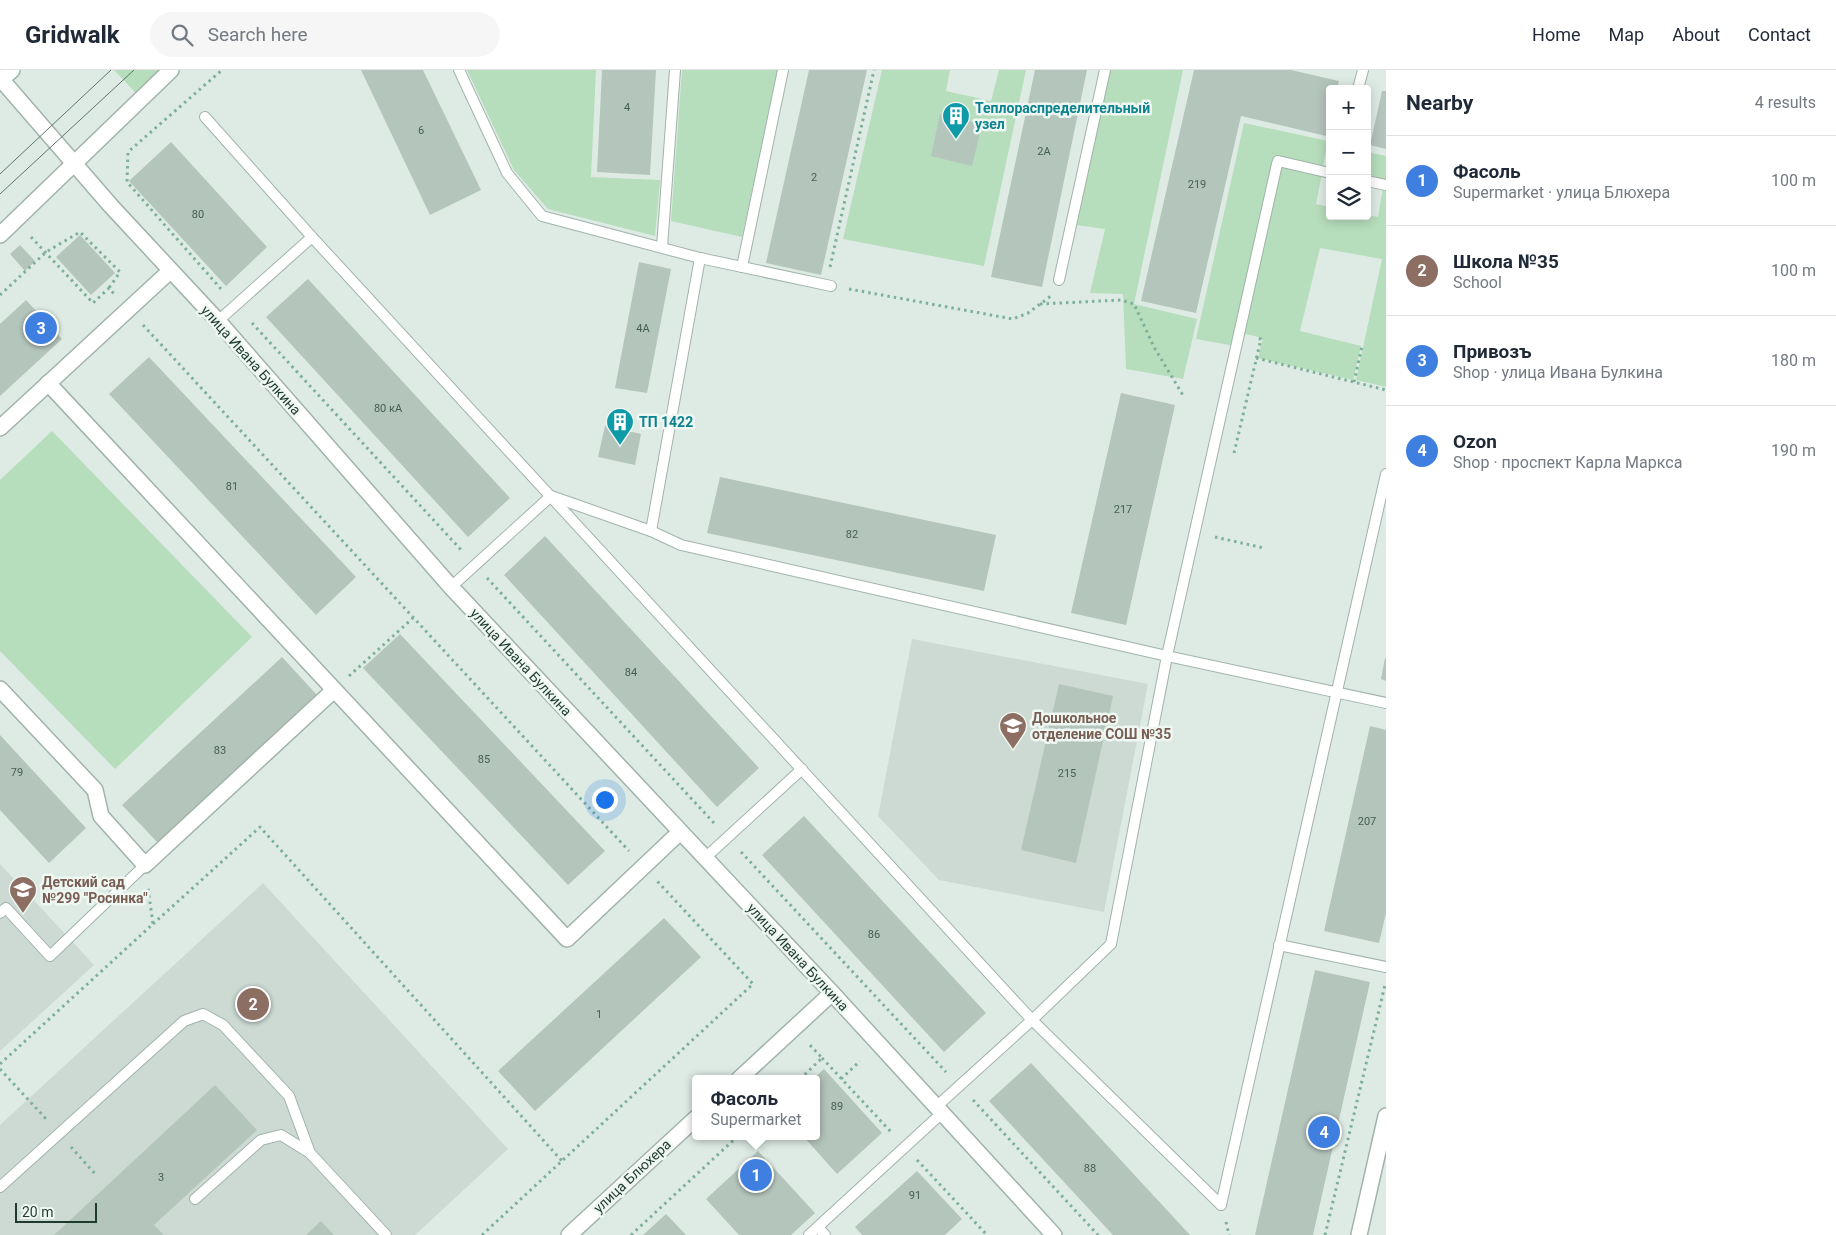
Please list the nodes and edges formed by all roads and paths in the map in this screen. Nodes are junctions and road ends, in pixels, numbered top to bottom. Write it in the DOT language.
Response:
graph roads {
  1 [pos="171,70"];
  2 [pos="222,70"];
  3 [pos="459,70"];
  4 [pos="675,70"];
  5 [pos="783,70"];
  6 [pos="874,70"];
  7 [pos="1105,70"];
  8 [pos="1363,70"];
  9 [pos="4,77"];
  10 [pos="1359,85"];
  11 [pos="205,117"];
  12 [pos="76,163"];
  13 [pos="1326,172"];
  14 [pos="1371,182"];
  15 [pos="1386,185"];
  16 [pos="0,235"];
  17 [pos="31,237"];
  18 [pos="312,237"];
  19 [pos="662,248"];
  20 [pos="46,252"];
  21 [pos="700,258"];
  22 [pos="742,267"];
  23 [pos="830,270"];
  24 [pos="170,271"];
  25 [pos="1059,280"];
  26 [pos="831,286"];
  27 [pos="109,288"];
  28 [pos="0,295"];
  29 [pos="1040,304"];
  30 [pos="236,306"];
  31 [pos="128,310"];
  32 [pos="218,321"];
  33 [pos="1362,346"];
  34 [pos="1256,358"];
  35 [pos="1354,382"];
  36 [pos="48,383"];
  37 [pos="1386,390"];
  38 [pos="1184,397"];
  39 [pos="0,428"];
  40 [pos="1386,474"];
  41 [pos="551,496"];
  42 [pos="651,531"];
  43 [pos="1215,537"];
  44 [pos="1264,548"];
  45 [pos="475,565"];
  46 [pos="450,587"];
  47 [pos="413,618"];
  48 [pos="1167,656"];
  49 [pos="0,689"];
  50 [pos="334,690"];
  51 [pos="1336,694"];
  52 [pos="1386,703"];
  53 [pos="802,769"];
  54 [pos="680,832"];
  55 [pos="728,837"];
  56 [pos="705,858"];
  57 [pos="145,865"];
  58 [pos="644,866"];
  59 [pos="0,913"];
  60 [pos="153,924"];
  61 [pos="1280,945"];
  62 [pos="1386,967"];
  63 [pos="1386,982"];
  64 [pos="832,993"];
  65 [pos="1032,1020"];
  66 [pos="900,1023"];
  67 [pos="893,1030"];
  68 [pos="808,1043"];
  69 [pos="822,1058"];
  70 [pos="860,1061"];
  71 [pos="0,1064"];
  72 [pos="743,1075"];
  73 [pos="804,1075"];
  74 [pos="841,1079"];
  75 [pos="959,1086"];
  76 [pos="939,1110"];
  77 [pos="1386,1116"];
  78 [pos="692,1122"];
  79 [pos="893,1134"];
  80 [pos="734,1140"];
  81 [pos="310,1153"];
  82 [pos="916,1159"];
  83 [pos="562,1161"];
  84 [pos="0,1187"];
  85 [pos="195,1199"];
  86 [pos="818,1227"];
  87 [pos="386,1235"];
  88 [pos="482,1235"];
  89 [pos="569,1235"];
  90 [pos="630,1235"];
  91 [pos="809,1235"];
  92 [pos="825,1235"];
  93 [pos="987,1235"];
  94 [pos="1054,1235"];
  95 [pos="1098,1235"];
  96 [pos="1325,1235"];
  97 [pos="1359,1235"];
  1 -- 12 [label="street"];
  2 -- 30 [label="path"];
  3 -- 19 [label="lane"];
  4 -- 19 [label="lane"];
  5 -- 22 [label="lane"];
  6 -- 23 [label="path"];
  7 -- 25 [label="lane"];
  8 -- 10 [label="lane"];
  9 -- 12 [label="street, улица Ивана Булкина"];
  11 -- 18 [label="lane"];
  12 -- 16 [label="street"];
  12 -- 24 [label="street, улица Ивана Булкина"];
  13 -- 48 [label="lane"];
  14 -- 15 [label="lane"];
  17 -- 20 [label="path"];
  18 -- 30 [label="lane"];
  18 -- 41 [label="lane"];
  19 -- 21 [label="lane"];
  20 -- 27 [label="path"];
  20 -- 27 [label="path"];
  20 -- 28 [label="path"];
  21 -- 22 [label="lane"];
  21 -- 42 [label="lane"];
  22 -- 26 [label="lane"];
  24 -- 31 [label="street"];
  24 -- 32 [label="street, улица Ивана Булкина"];
  25 -- 29 [label="path"];
  26 -- 29 [label="path"];
  27 -- 31 [label="path"];
  29 -- 38 [label="path"];
  30 -- 32 [label="lane"];
  30 -- 45 [label="path"];
  31 -- 36 [label="street"];
  31 -- 47 [label="path"];
  32 -- 46 [label="street, улица Ивана Булкина"];
  33 -- 35 [label="path"];
  34 -- 35 [label="path"];
  35 -- 37 [label="path"];
  36 -- 39 [label="street"];
  36 -- 50 [label="street"];
  40 -- 51 [label="lane"];
  41 -- 42 [label="lane"];
  41 -- 45 [label="lane"];
  41 -- 53 [label="lane"];
  42 -- 48 [label="lane"];
  43 -- 44 [label="path"];
  45 -- 46 [label="lane"];
  45 -- 55 [label="path"];
  46 -- 54 [label="street, улица Ивана Булкина"];
  47 -- 50 [label="path"];
  47 -- 58 [label="path"];
  48 -- 51 [label="lane"];
  48 -- 65 [label="lane"];
  49 -- 57 [label="street"];
  50 -- 57 [label="street"];
  50 -- 58 [label="street"];
  51 -- 52 [label="lane"];
  51 -- 61 [label="lane"];
  53 -- 55 [label="lane"];
  53 -- 65 [label="lane"];
  54 -- 56 [label="street, улица Ивана Булкина"];
  54 -- 58 [label="street"];
  55 -- 56 [label="lane"];
  55 -- 66 [label="path"];
  56 -- 64 [label="street, улица Ивана Булкина"];
  57 -- 59 [label="lane"];
  57 -- 60 [label="path"];
  58 -- 83 [label="path"];
  60 -- 71 [label="path"];
  60 -- 83 [label="path"];
  61 -- 62 [label="lane"];
  61 -- 65 [label="lane"];
  63 -- 96 [label="path"];
  64 -- 72 [label="street"];
  64 -- 76 [label="street, улица Ивана Булкина"];
  65 -- 75 [label="lane"];
  66 -- 67 [label="path"];
  66 -- 75 [label="path"];
  68 -- 69 [label="path"];
  69 -- 73 [label="path"];
  69 -- 74 [label="path"];
  70 -- 74 [label="path"];
  74 -- 79 [label="path"];
  75 -- 76 [label="lane"];
  75 -- 95 [label="path"];
  76 -- 86 [label="lane"];
  76 -- 94 [label="street, улица Ивана Булкина"];
  77 -- 97 [label="street"];
  78 -- 89 [label="street, улица Блюхера"];
  80 -- 90 [label="path"];
  81 -- 84 [label="lane"];
  81 -- 85 [label="lane"];
  81 -- 87 [label="lane"];
  82 -- 93 [label="path"];
  83 -- 88 [label="path"];
  86 -- 91 [label="lane"];
  86 -- 92 [label="lane"];
}
